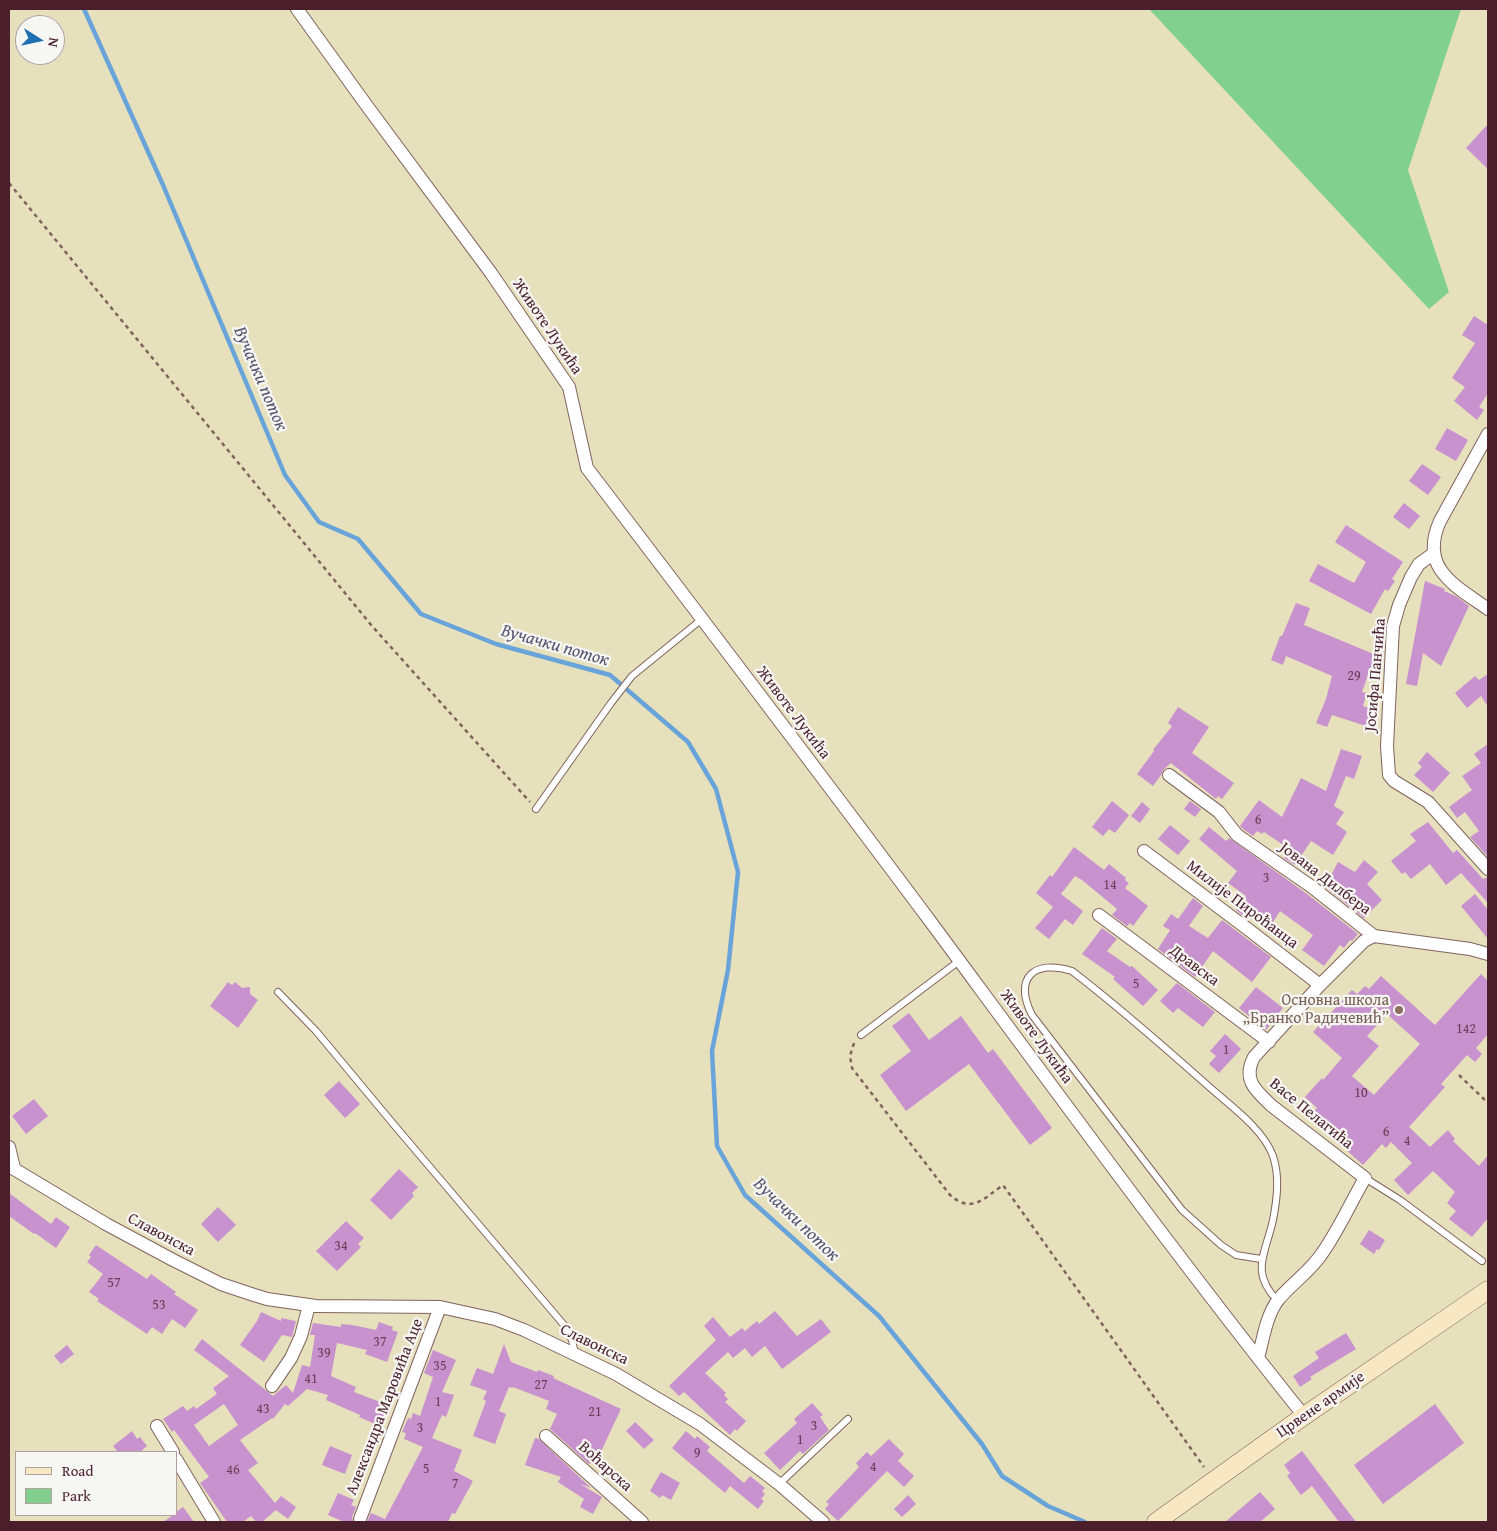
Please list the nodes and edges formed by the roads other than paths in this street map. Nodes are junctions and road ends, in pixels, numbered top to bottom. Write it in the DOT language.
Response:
graph roads {
  1 [pos="297,9"];
  2 [pos="1488,434"];
  3 [pos="1432,554"];
  4 [pos="1488,609"];
  5 [pos="702,619"];
  6 [pos="1169,775"];
  7 [pos="536,809"];
  8 [pos="1144,851"];
  9 [pos="1488,869"];
  10 [pos="1099,915"];
  11 [pos="1374,936"];
  12 [pos="1488,954"];
  13 [pos="959,961"];
  14 [pos="1320,985"];
  15 [pos="278,992"];
  16 [pos="861,1035"];
  17 [pos="1269,1042"];
  18 [pos="9,1147"];
  19 [pos="11,1167"];
  20 [pos="1365,1178"];
  21 [pos="1261,1259"];
  22 [pos="1482,1261"];
  23 [pos="1488,1290"];
  24 [pos="1278,1301"];
  25 [pos="309,1305"];
  26 [pos="440,1307"];
  27 [pos="575,1354"];
  28 [pos="1258,1358"];
  29 [pos="272,1386"];
  30 [pos="1304,1416"];
  31 [pos="848,1419"];
  32 [pos="157,1426"];
  33 [pos="546,1436"];
  34 [pos="171,1451"];
  35 [pos="178,1461"];
  36 [pos="779,1484"];
  37 [pos="360,1519"];
  38 [pos="214,1522"];
  39 [pos="642,1522"];
  40 [pos="823,1522"];
  41 [pos="1156,1522"];
  1 -- 5 [label="street, Животе Лукића"];
  2 -- 3 [label="street"];
  3 -- 4 [label="street"];
  3 -- 9 [label="street, Јосифа Панчића"];
  5 -- 7 [label="lane"];
  5 -- 13 [label="street, Животе Лукића"];
  6 -- 11 [label="street, Јована Дилбера"];
  8 -- 14 [label="street, Милије Пироћанца"];
  10 -- 17 [label="street, Дравска"];
  11 -- 12 [label="street, Јована Дилбера"];
  11 -- 14 [label="street, Васе Пелагића"];
  13 -- 16 [label="lane"];
  13 -- 28 [label="street, Животе Лукића"];
  14 -- 17 [label="street, Васе Пелагића"];
  15 -- 27 [label="lane"];
  17 -- 20 [label="street, Васе Пелагића"];
  18 -- 19 [label="street"];
  19 -- 25 [label="street, Славонска"];
  20 -- 22 [label="lane"];
  20 -- 24 [label="street"];
  21 -- 21 [label="lane"];
  21 -- 24 [label="lane"];
  23 -- 30 [label="main road, Црвене армије"];
  24 -- 28 [label="street"];
  25 -- 26 [label="street, Славонска"];
  25 -- 29 [label="street"];
  26 -- 27 [label="street, Славонска"];
  26 -- 37 [label="street, Александра Маровића Аце"];
  27 -- 36 [label="street, Славонска"];
  28 -- 30 [label="street, Животе Лукића"];
  30 -- 41 [label="main road, Црвене армије"];
  31 -- 36 [label="lane"];
  32 -- 34 [label="street"];
  33 -- 39 [label="street, Воћарска"];
  35 -- 38 [label="street"];
  36 -- 40 [label="street, Славонска"];
}
